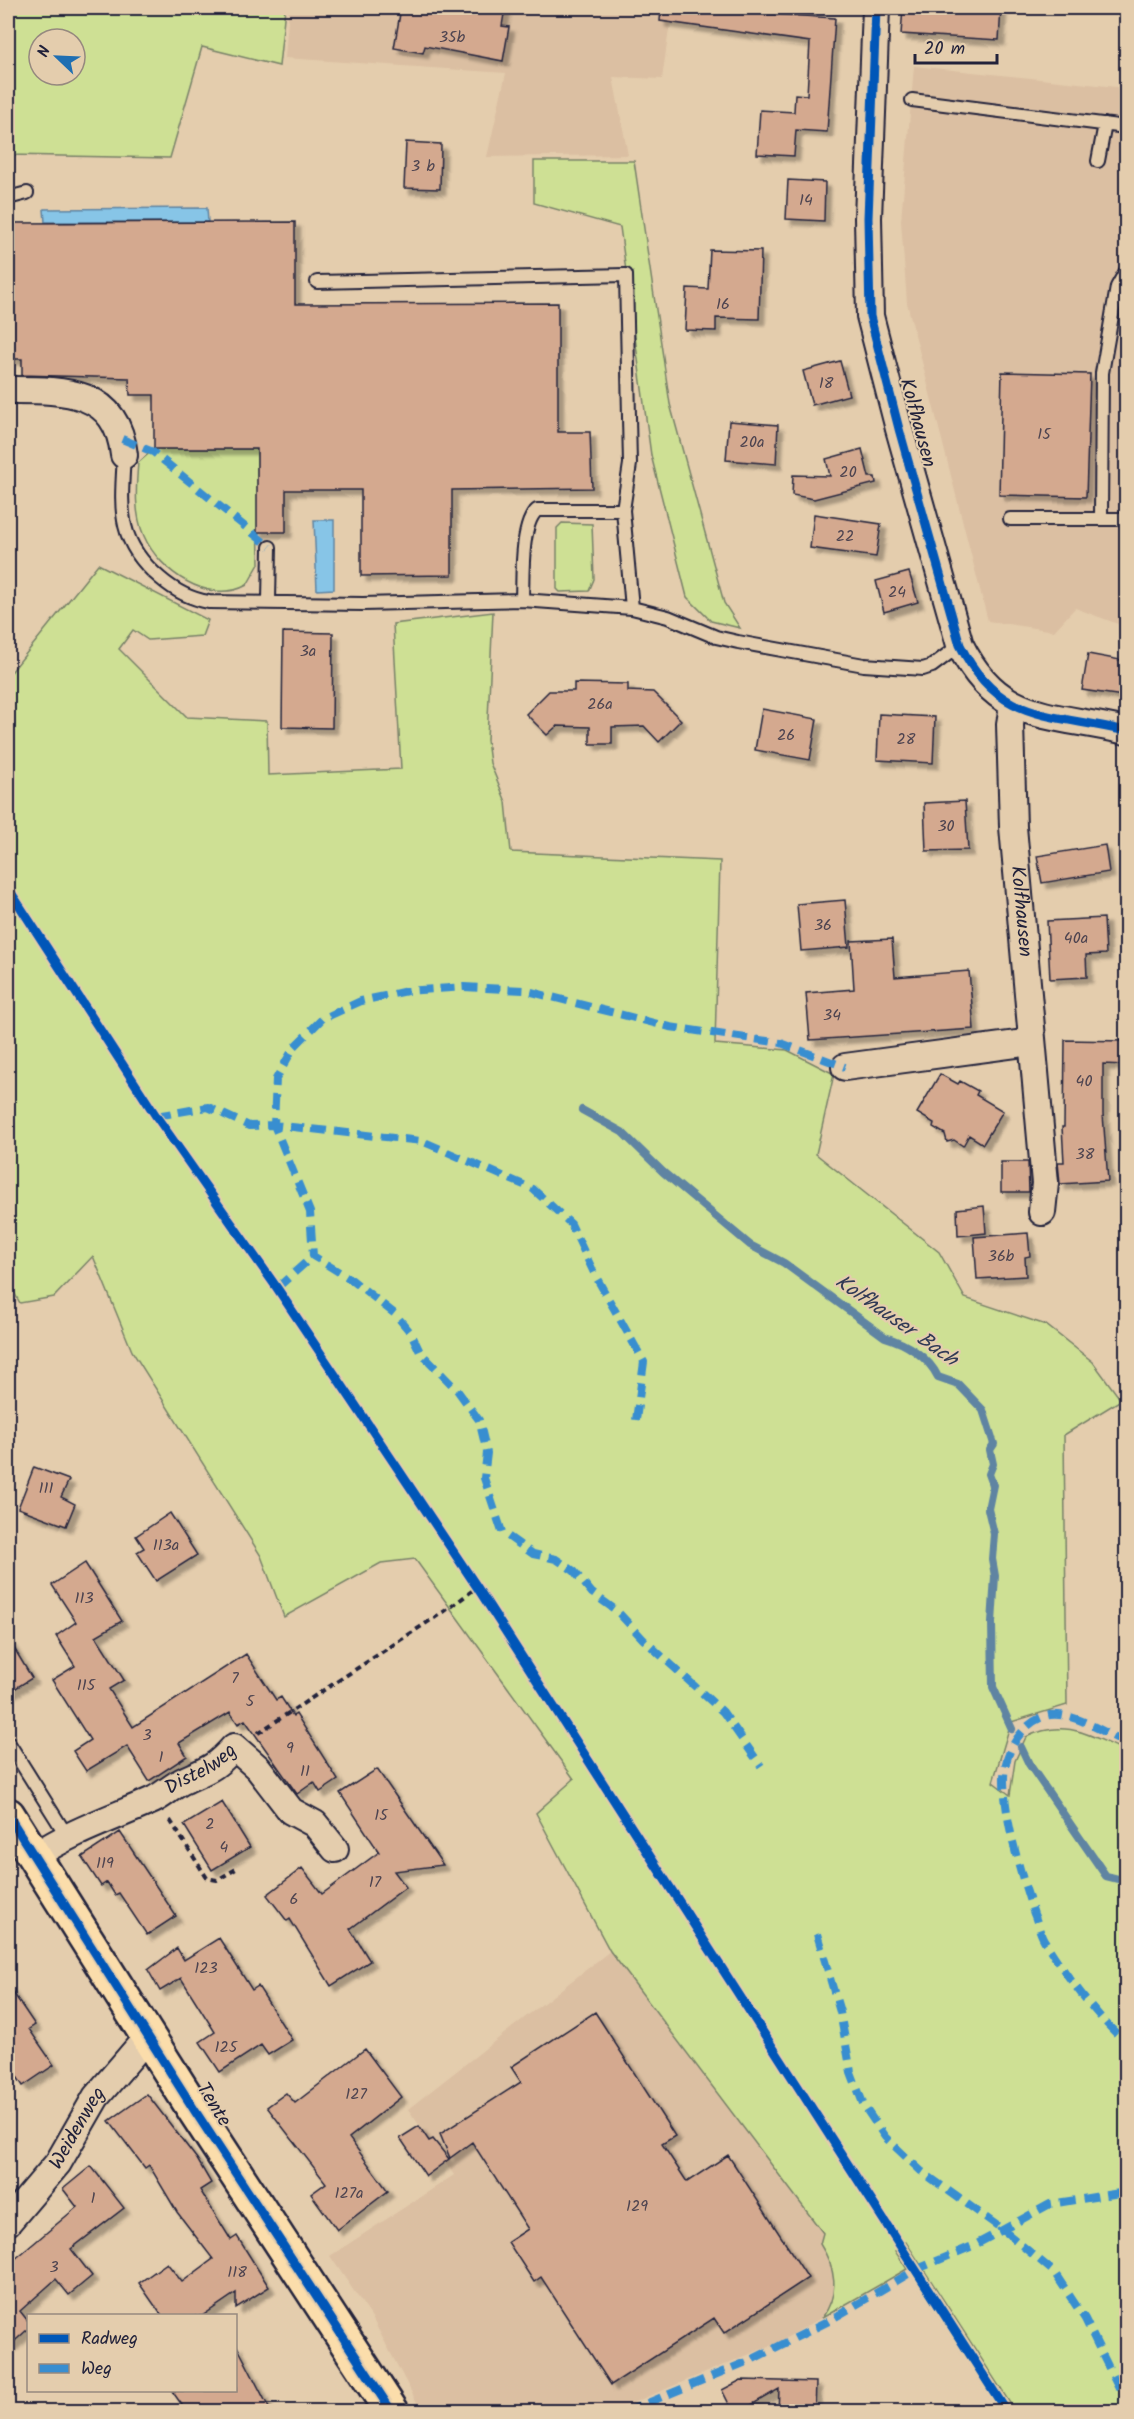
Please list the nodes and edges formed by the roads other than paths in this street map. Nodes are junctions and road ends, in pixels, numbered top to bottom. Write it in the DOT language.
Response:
graph roads {
  1 [pos="876,8"];
  2 [pos="912,100"];
  3 [pos="1105,124"];
  4 [pos="1126,127"];
  5 [pos="1098,161"];
  6 [pos="27,193"];
  7 [pos="8,198"];
  8 [pos="1126,271"];
  9 [pos="317,282"];
  10 [pos="8,390"];
  11 [pos="124,455"];
  12 [pos="622,510"];
  13 [pos="1010,519"];
  14 [pos="1101,519"];
  15 [pos="1126,519"];
  16 [pos="270,547"];
  17 [pos="522,600"];
  18 [pos="269,601"];
  19 [pos="632,608"];
  20 [pos="960,645"];
  21 [pos="1013,706"];
  22 [pos="1126,731"];
  23 [pos="1032,1042"];
  24 [pos="844,1067"];
  25 [pos="1042,1212"];
  26 [pos="8,1742"];
  27 [pos="8,1815"];
  28 [pos="66,1836"];
  29 [pos="335,1849"];
  30 [pos="35,1856"];
  31 [pos="149,2035"];
  32 [pos="8,2222"];
  33 [pos="389,2411"];
  1 -- 20 [label="street, Kolfhausen"];
  2 -- 3 [label="lane"];
  3 -- 4 [label="lane"];
  3 -- 5 [label="lane"];
  6 -- 7 [label="lane"];
  8 -- 14 [label="lane"];
  9 -- 12 [label="lane"];
  10 -- 11 [label="street"];
  11 -- 18 [label="lane"];
  12 -- 17 [label="lane"];
  12 -- 19 [label="lane"];
  13 -- 14 [label="lane"];
  14 -- 15 [label="lane"];
  16 -- 18 [label="lane"];
  17 -- 18 [label="lane"];
  17 -- 19 [label="lane"];
  19 -- 20 [label="lane"];
  20 -- 21 [label="street, Kolfhausen"];
  21 -- 22 [label="street, Kolfhausen"];
  21 -- 23 [label="street, Kolfhausen"];
  23 -- 24 [label="street"];
  23 -- 25 [label="street, Kolfhausen"];
  26 -- 28 [label="lane"];
  27 -- 30 [label="main road, Tente"];
  28 -- 29 [label="street, Distelweg"];
  28 -- 30 [label="street, Distelweg"];
  30 -- 31 [label="main road, Tente"];
  31 -- 32 [label="street, Weidenweg"];
  31 -- 33 [label="main road, Tente"];
}
